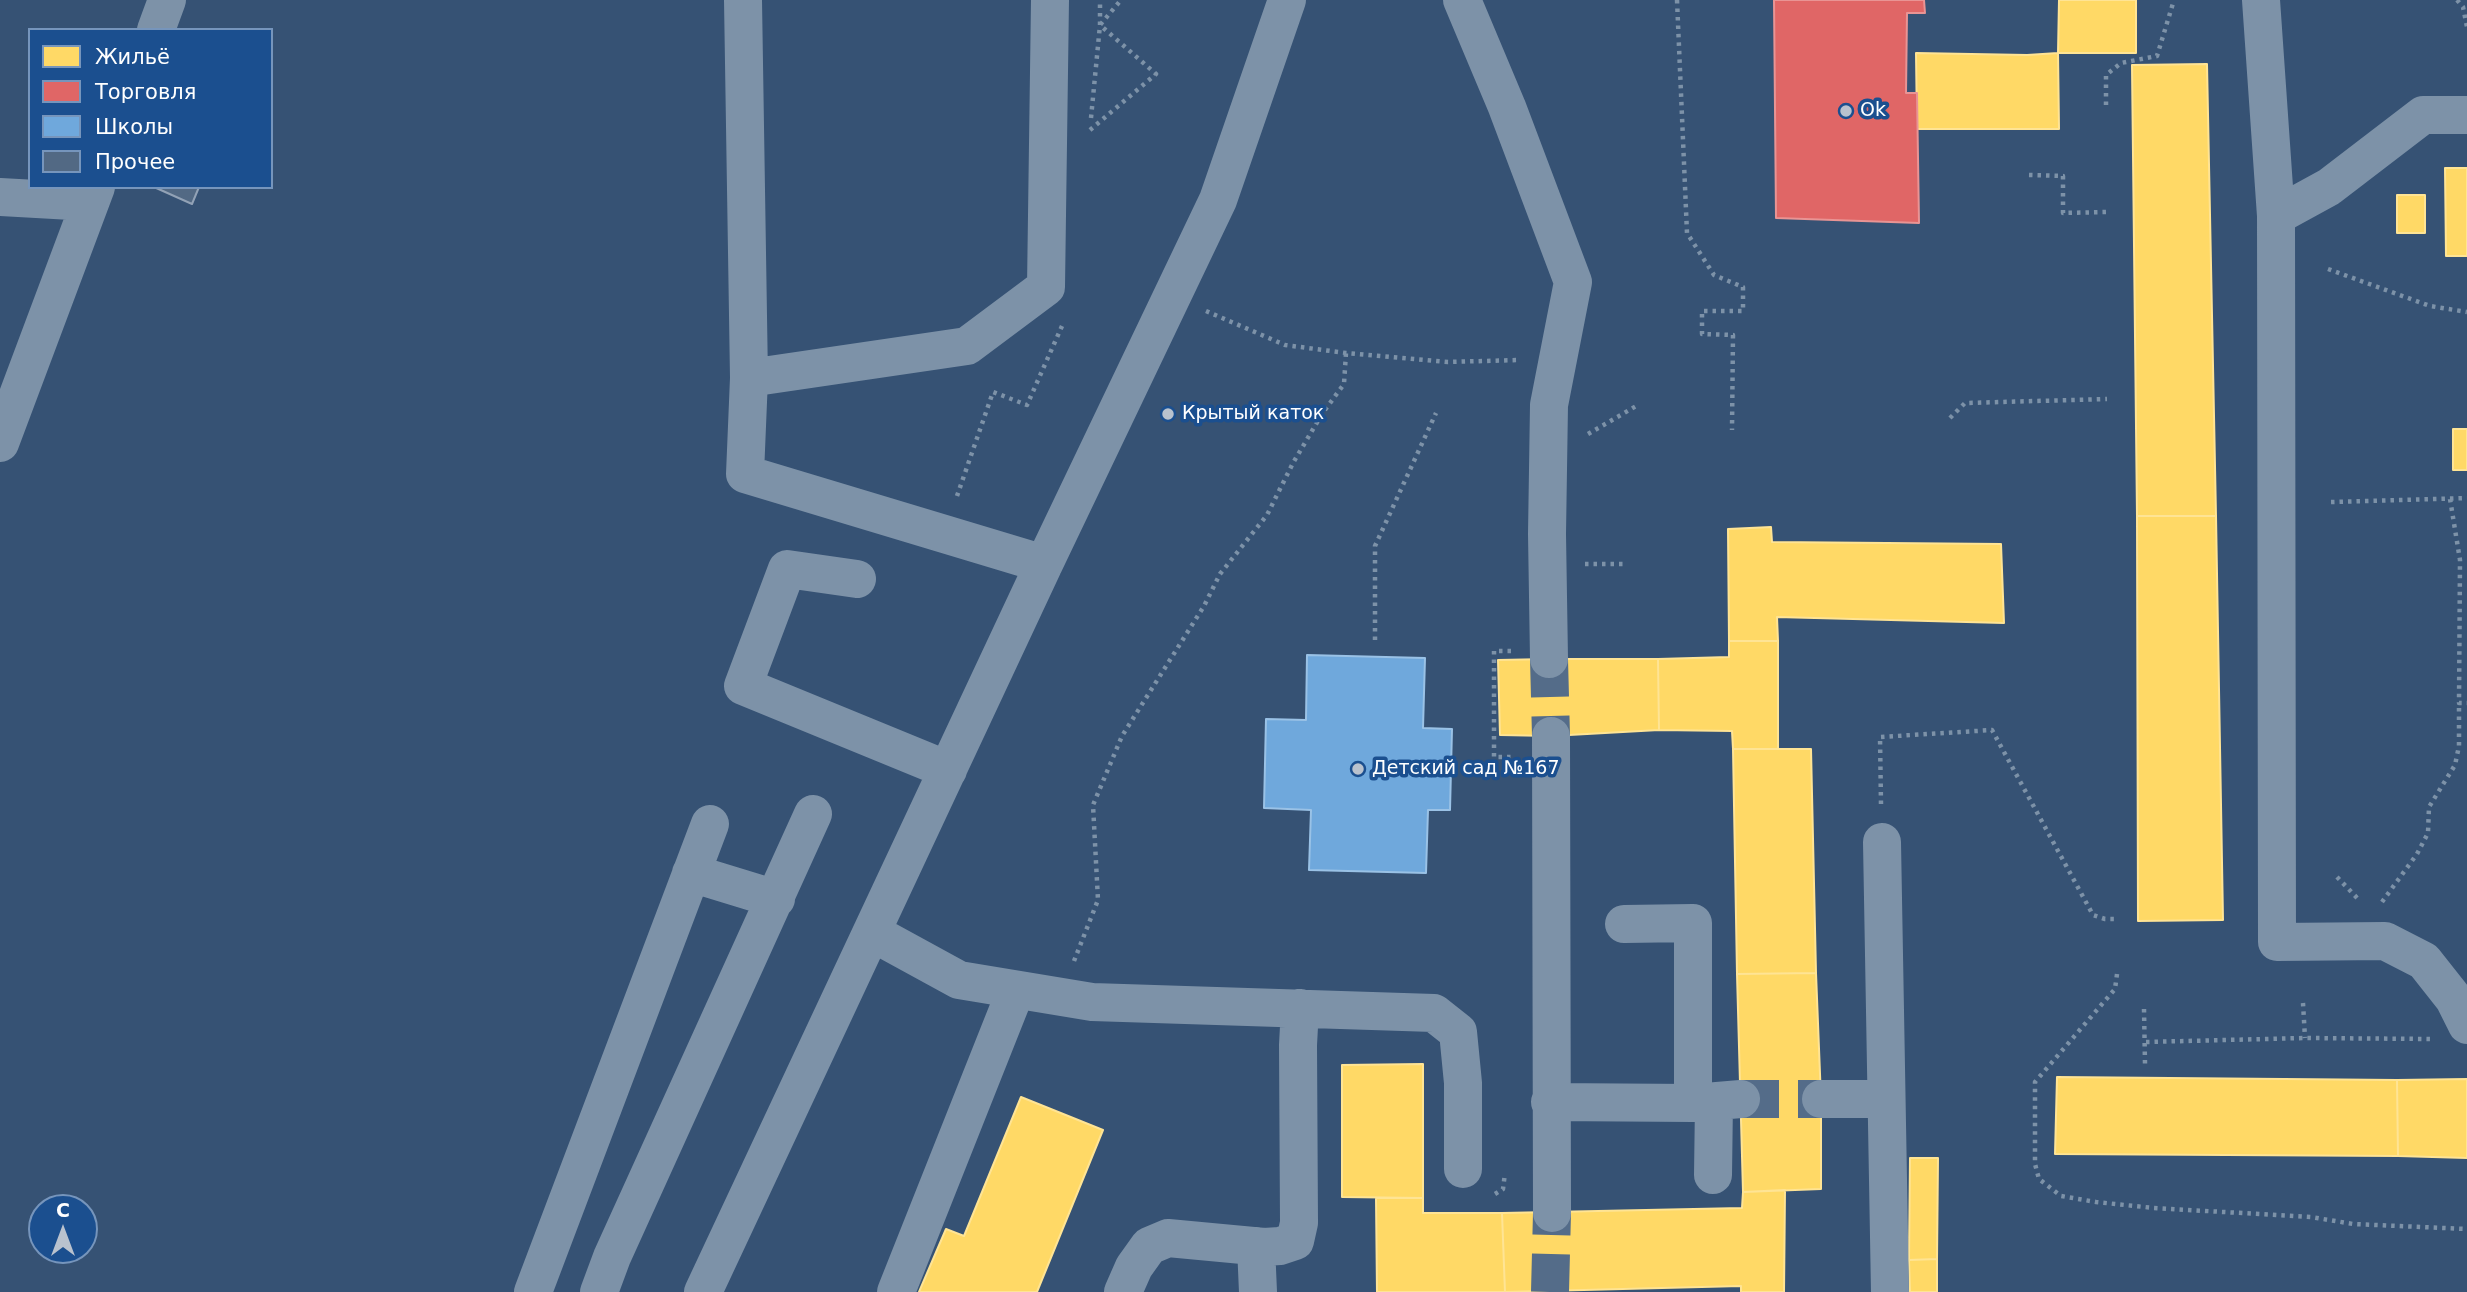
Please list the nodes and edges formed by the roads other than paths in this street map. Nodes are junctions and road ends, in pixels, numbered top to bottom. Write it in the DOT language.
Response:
graph roads {
  1 [pos="167,0"];
  2 [pos="743,0"];
  3 [pos="1050,0"];
  4 [pos="1287,0"];
  5 [pos="1462,0"];
  6 [pos="2261,0"];
  7 [pos="157,28"];
  8 [pos="2467,115"];
  9 [pos="93,195"];
  10 [pos="0,197"];
  11 [pos="2276,216"];
  12 [pos="749,378"];
  13 [pos="0,443"];
  14 [pos="1044,564"];
  15 [pos="857,579"];
  16 [pos="1549,654"];
  17 [pos="1551,746"];
  18 [pos="948,770"];
  19 [pos="813,814"];
  20 [pos="710,824"];
  21 [pos="1882,842"];
  22 [pos="691,873"];
  23 [pos="776,899"];
  24 [pos="1624,924"];
  25 [pos="873,933"];
  26 [pos="1016,990"];
  27 [pos="1300,1008"];
  28 [pos="2467,1025"];
  29 [pos="1821,1099"];
  30 [pos="1885,1099"];
  31 [pos="1716,1101"];
  32 [pos="1550,1102"];
  33 [pos="1463,1169"];
  34 [pos="1713,1175"];
  35 [pos="1552,1213"];
  36 [pos="1256,1246"];
  37 [pos="533,1292"];
  38 [pos="599,1292"];
  39 [pos="703,1292"];
  40 [pos="896,1292"];
  41 [pos="1123,1292"];
  42 [pos="1258,1292"];
  43 [pos="1890,1292"];
  1 -- 7 [label="street"];
  2 -- 12 [label="street"];
  3 -- 12 [label="street"];
  4 -- 14 [label="street"];
  5 -- 16 [label="street"];
  6 -- 11 [label="street"];
  8 -- 11 [label="street"];
  9 -- 10 [label="street"];
  9 -- 13 [label="street"];
  11 -- 28 [label="street"];
  12 -- 14 [label="street"];
  14 -- 18 [label="street"];
  15 -- 18 [label="street"];
  17 -- 32 [label="street"];
  18 -- 25 [label="street"];
  19 -- 23 [label="street"];
  20 -- 22 [label="street"];
  21 -- 30 [label="street"];
  22 -- 23 [label="street"];
  22 -- 37 [label="street"];
  23 -- 38 [label="street"];
  24 -- 31 [label="street"];
  25 -- 26 [label="street"];
  25 -- 39 [label="street"];
  26 -- 27 [label="street"];
  26 -- 40 [label="street"];
  27 -- 33 [label="street"];
  27 -- 36 [label="street"];
  29 -- 30 [label="street"];
  30 -- 43 [label="street"];
  31 -- 32 [label="street"];
  31 -- 34 [label="street"];
  32 -- 35 [label="street"];
  36 -- 41 [label="street"];
  36 -- 42 [label="street"];
}
